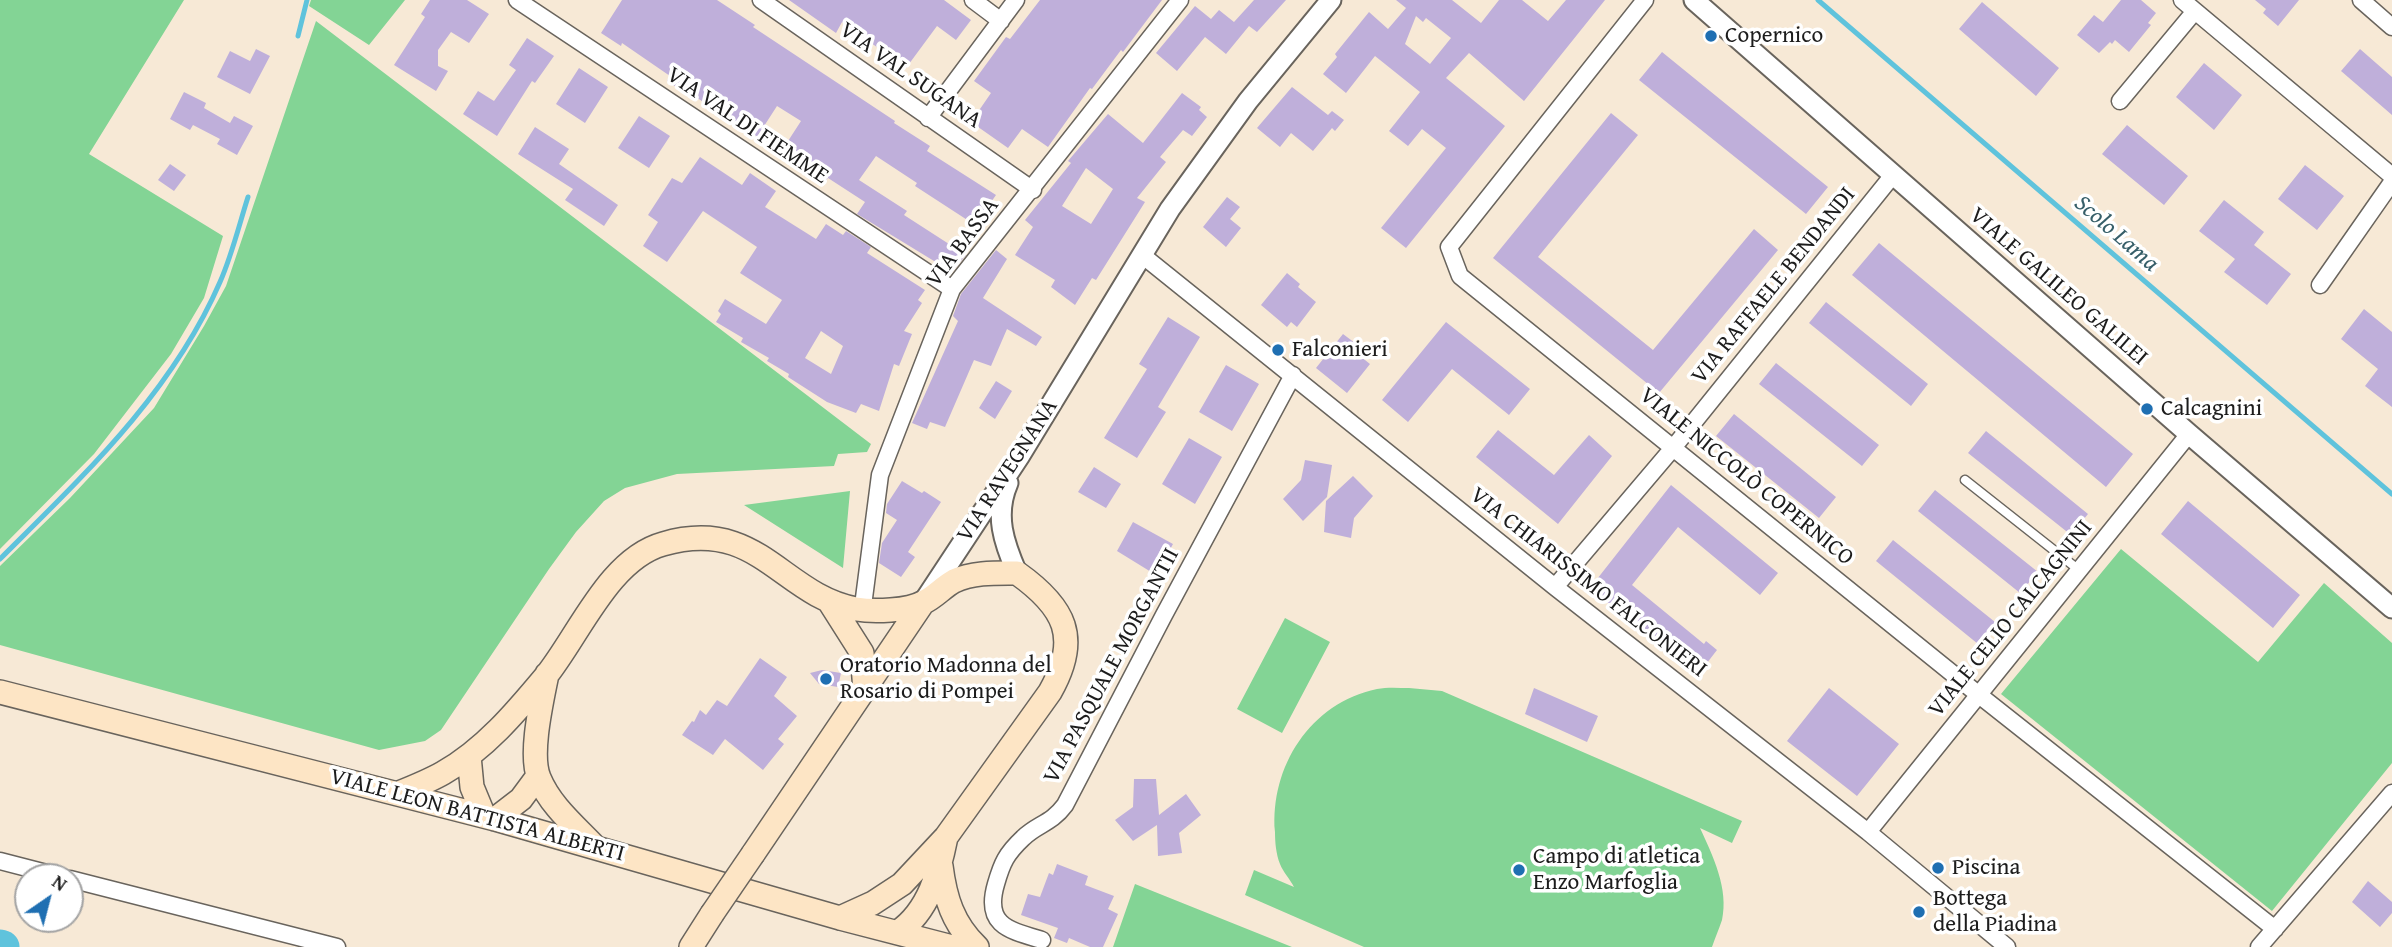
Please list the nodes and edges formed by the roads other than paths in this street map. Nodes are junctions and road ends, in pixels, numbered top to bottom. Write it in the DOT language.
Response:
graph roads {
  1 [pos="517,0"];
  2 [pos="761,0"];
  3 [pos="973,0"];
  4 [pos="1016,0"];
  5 [pos="1181,0"];
  6 [pos="1331,0"];
  7 [pos="1645,0"];
  8 [pos="1694,0"];
  9 [pos="2182,0"];
  10 [pos="2361,0"];
  11 [pos="2195,11"];
  12 [pos="1000,21"];
  13 [pos="2392,27"];
  14 [pos="2120,101"];
  15 [pos="928,118"];
  16 [pos="1893,175"];
  17 [pos="2392,176"];
  18 [pos="2392,182"];
  19 [pos="1033,190"];
  20 [pos="1142,254"];
  21 [pos="2320,285"];
  22 [pos="952,289"];
  23 [pos="1293,375"];
  24 [pos="2189,434"];
  25 [pos="1673,448"];
  26 [pos="1019,457"];
  27 [pos="1965,480"];
  28 [pos="2079,570"];
  29 [pos="1017,573"];
  30 [pos="1555,587"];
  31 [pos="864,598"];
  32 [pos="829,601"];
  33 [pos="922,604"];
  34 [pos="2392,608"];
  35 [pos="547,674"];
  36 [pos="865,690"];
  37 [pos="0,692"];
  38 [pos="1979,695"];
  39 [pos="469,756"];
  40 [pos="538,776"];
  41 [pos="399,793"];
  42 [pos="2392,793"];
  43 [pos="490,817"];
  44 [pos="1868,832"];
  45 [pos="946,837"];
  46 [pos="596,847"];
  47 [pos="941,864"];
  48 [pos="84,883"];
  49 [pos="902,884"];
  50 [pos="840,918"];
  51 [pos="2275,929"];
  52 [pos="898,932"];
  53 [pos="1042,940"];
  54 [pos="337,947"];
  55 [pos="691,947"];
  56 [pos="952,947"];
  57 [pos="977,947"];
  58 [pos="2007,947"];
  59 [pos="2259,947"];
  1 -- 22 [label="street, VIA VAL DI FIEMME"];
  2 -- 15 [label="street, VIA VAL SUGANA"];
  3 -- 12 [label="street"];
  4 -- 12 [label="street"];
  5 -- 19 [label="street, VIA BASSA"];
  6 -- 20 [label="street, VIA RAVEGNANA"];
  7 -- 25 [label="street, VIALE NICCOLÒ COPERNICO"];
  8 -- 16 [label="street, VIALE GALILEO GALILEI"];
  9 -- 11 [label="street"];
  10 -- 13 [label="street"];
  11 -- 14 [label="street"];
  11 -- 17 [label="street"];
  12 -- 15 [label="street"];
  15 -- 19 [label="street, VIA VAL SUGANA"];
  16 -- 24 [label="street, VIALE GALILEO GALILEI"];
  16 -- 25 [label="street, VIA RAFFAELE BENDANDI"];
  18 -- 21 [label="street"];
  19 -- 22 [label="street, VIA BASSA"];
  20 -- 23 [label="street, VIA CHIARISSIMO FALCONIERI"];
  20 -- 26 [label="street, VIA RAVEGNANA"];
  22 -- 31 [label="street, VIA BASSA"];
  23 -- 30 [label="street, VIA CHIARISSIMO FALCONIERI"];
  23 -- 53 [label="street, VIA PASQUALE MORGANTII"];
  24 -- 28 [label="street, VIALE CELIO CALCAGNINI"];
  24 -- 34 [label="street, VIALE GALILEO GALILEI"];
  25 -- 30 [label="street, VIA RAFFAELE BENDANDI"];
  25 -- 38 [label="street, VIALE NICCOLÒ COPERNICO"];
  26 -- 29 [label="street"];
  26 -- 33 [label="street, VIA RAVEGNANA"];
  27 -- 28 [label="lane"];
  28 -- 38 [label="street, VIALE CELIO CALCAGNINI"];
  29 -- 33 [label="main road"];
  29 -- 45 [label="main road"];
  30 -- 44 [label="street, VIA CHIARISSIMO FALCONIERI"];
  32 -- 33 [label="main road"];
  32 -- 35 [label="main road"];
  32 -- 36 [label="main road"];
  33 -- 36 [label="main road, VIA RAVEGNANA"];
  35 -- 39 [label="main road"];
  35 -- 40 [label="main road"];
  36 -- 55 [label="main road, VIA RAVEGNANA, bridge"];
  37 -- 41 [label="main road, VIALE LEON BATTISTA ALBERTI"];
  38 -- 44 [label="street, VIALE CELIO CALCAGNINI"];
  38 -- 51 [label="street, VIALE NICCOLÒ COPERNICO"];
  39 -- 41 [label="main road"];
  39 -- 43 [label="main road"];
  40 -- 43 [label="main road"];
  40 -- 46 [label="main road"];
  41 -- 43 [label="main road, VIALE LEON BATTISTA ALBERTI"];
  42 -- 51 [label="street"];
  43 -- 46 [label="main road, VIALE LEON BATTISTA ALBERTI"];
  44 -- 58 [label="street, VIA CHIARISSIMO FALCONIERI"];
  45 -- 47 [label="main road"];
  45 -- 49 [label="main road"];
  46 -- 50 [label="main road, VIALE LEON BATTISTA ALBERTI"];
  47 -- 52 [label="main road"];
  47 -- 57 [label="main road"];
  48 -- 54 [label="street"];
  49 -- 50 [label="main road"];
  49 -- 52 [label="main road"];
  50 -- 52 [label="main road, VIALE LEON BATTISTA ALBERTI"];
  51 -- 59 [label="street"];
  52 -- 56 [label="main road, VIALE LEON BATTISTA ALBERTI"];
}
